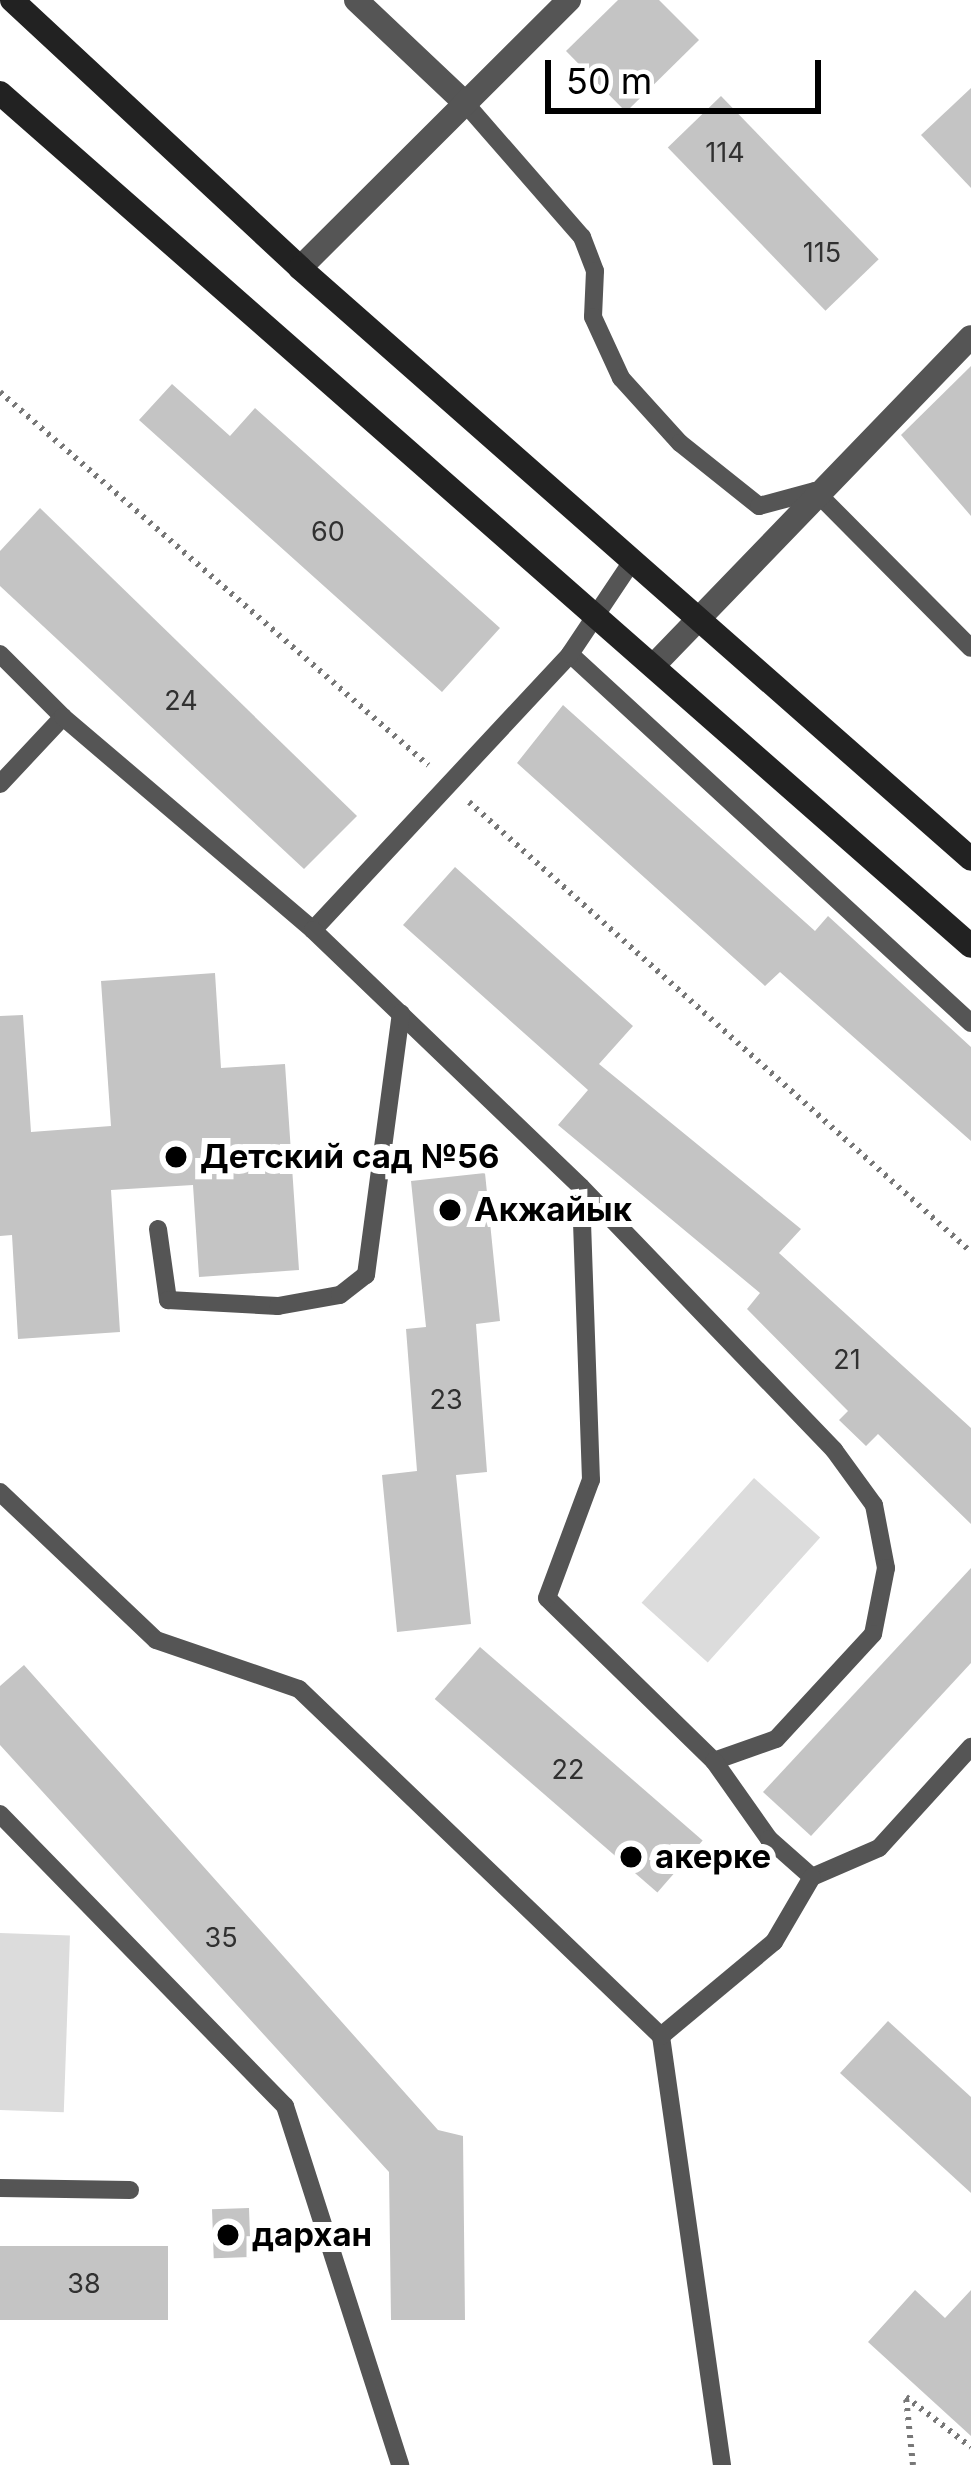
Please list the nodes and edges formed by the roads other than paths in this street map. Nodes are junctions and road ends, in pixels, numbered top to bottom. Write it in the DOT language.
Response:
graph roads {
  1 [pos="12,0"];
  2 [pos="356,0"];
  3 [pos="569,0"];
  4 [pos="0,93"];
  5 [pos="465,103"];
  6 [pos="300,268"];
  7 [pos="971,337"];
  8 [pos="815,491"];
  9 [pos="633,560"];
  10 [pos="593,608"];
  11 [pos="698,618"];
  12 [pos="971,648"];
  13 [pos="0,654"];
  14 [pos="570,654"];
  15 [pos="656,663"];
  16 [pos="63,717"];
  17 [pos="0,784"];
  18 [pos="971,859"];
  19 [pos="313,931"];
  20 [pos="971,946"];
  21 [pos="401,1013"];
  22 [pos="971,1022"];
  23 [pos="581,1186"];
  24 [pos="158,1229"];
  25 [pos="0,1492"];
  26 [pos="971,1747"];
  27 [pos="714,1761"];
  28 [pos="0,1814"];
  29 [pos="812,1877"];
  30 [pos="661,2036"];
  31 [pos="0,2188"];
  32 [pos="130,2190"];
  33 [pos="400,2465"];
  34 [pos="722,2465"];
  1 -- 6 [label="main road"];
  2 -- 5 [label="street"];
  3 -- 5 [label="street"];
  4 -- 10 [label="main road"];
  5 -- 6 [label="street"];
  5 -- 8 [label="lane"];
  6 -- 9 [label="main road"];
  7 -- 8 [label="street"];
  8 -- 11 [label="street"];
  8 -- 12 [label="lane"];
  9 -- 10 [label="lane"];
  9 -- 11 [label="main road"];
  10 -- 14 [label="lane"];
  10 -- 15 [label="main road"];
  11 -- 15 [label="street"];
  11 -- 18 [label="main road"];
  13 -- 16 [label="lane"];
  14 -- 19 [label="lane"];
  14 -- 22 [label="lane"];
  15 -- 20 [label="main road"];
  16 -- 17 [label="lane"];
  16 -- 19 [label="lane"];
  19 -- 21 [label="lane"];
  21 -- 23 [label="lane"];
  21 -- 24 [label="lane"];
  23 -- 27 [label="lane"];
  23 -- 27 [label="lane"];
  25 -- 30 [label="lane"];
  26 -- 29 [label="lane"];
  27 -- 29 [label="lane"];
  28 -- 33 [label="lane"];
  29 -- 30 [label="lane"];
  30 -- 34 [label="lane"];
  31 -- 32 [label="lane"];
}
